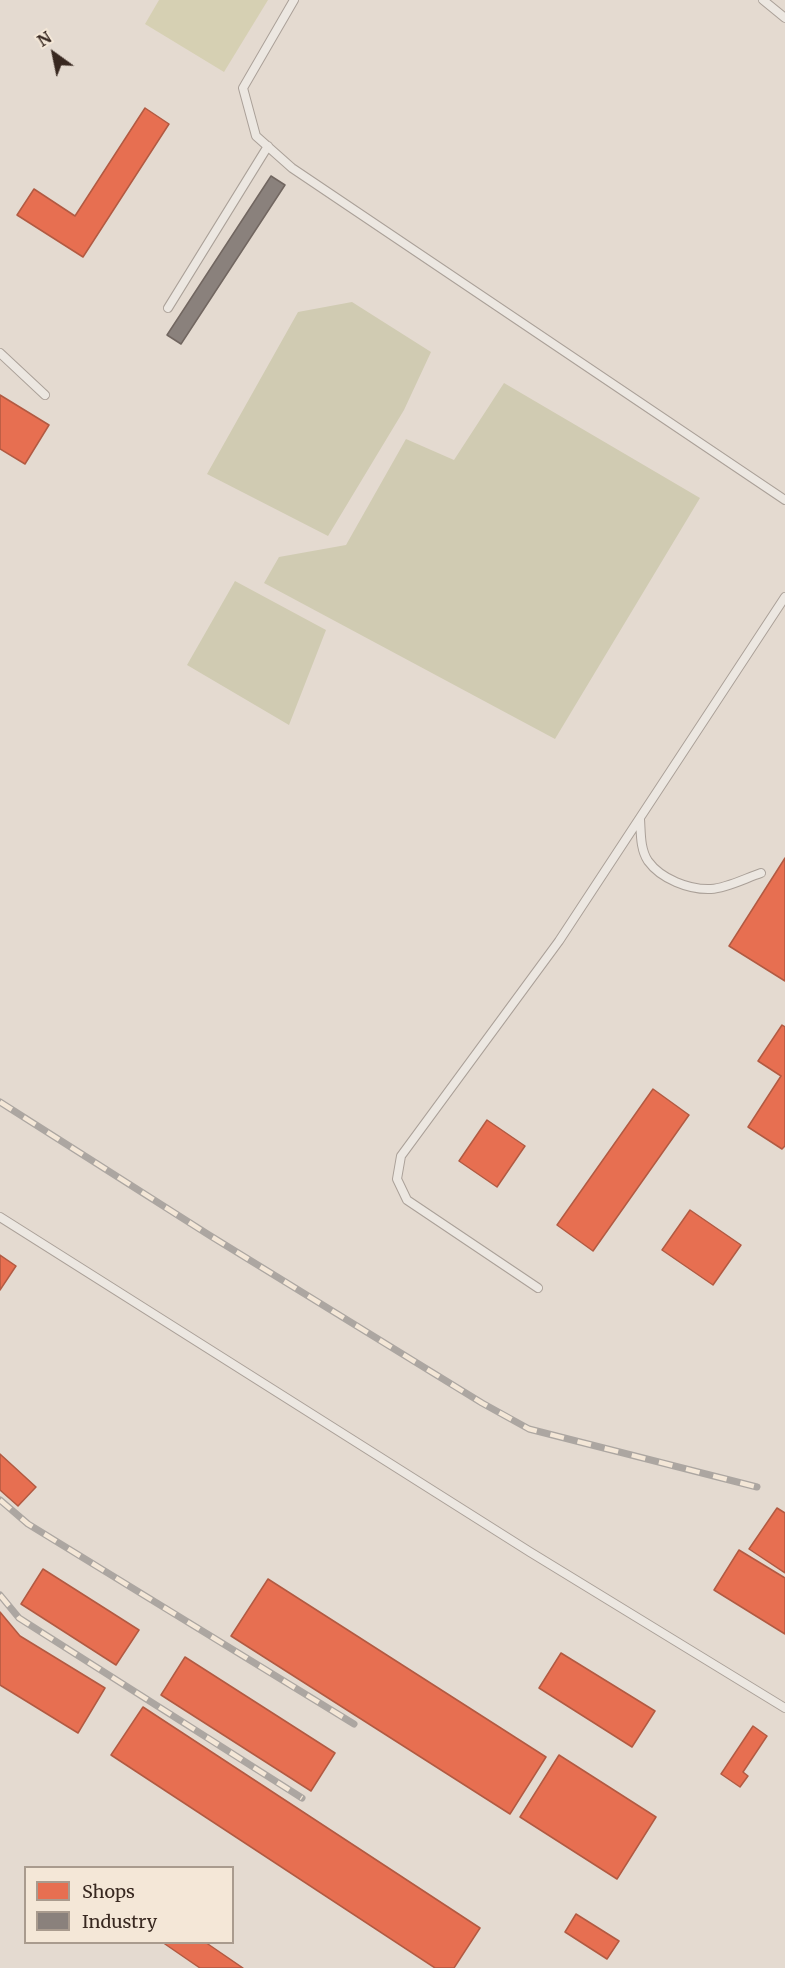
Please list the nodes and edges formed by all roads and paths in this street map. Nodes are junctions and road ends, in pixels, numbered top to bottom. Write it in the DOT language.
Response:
graph roads {
  1 [pos="294,0"];
  2 [pos="763,0"];
  3 [pos="785,18"];
  4 [pos="268,147"];
  5 [pos="168,308"];
  6 [pos="0,353"];
  7 [pos="45,395"];
  8 [pos="785,500"];
  9 [pos="785,597"];
  10 [pos="639,819"];
  11 [pos="761,873"];
  12 [pos="0,1218"];
  13 [pos="538,1288"];
  14 [pos="785,1708"];
  1 -- 4 [label="lane"];
  2 -- 3 [label="lane"];
  4 -- 5 [label="lane"];
  4 -- 8 [label="lane"];
  6 -- 7 [label="lane"];
  9 -- 10 [label="lane"];
  10 -- 11 [label="lane"];
  10 -- 13 [label="lane"];
  12 -- 14 [label="lane"];
}
